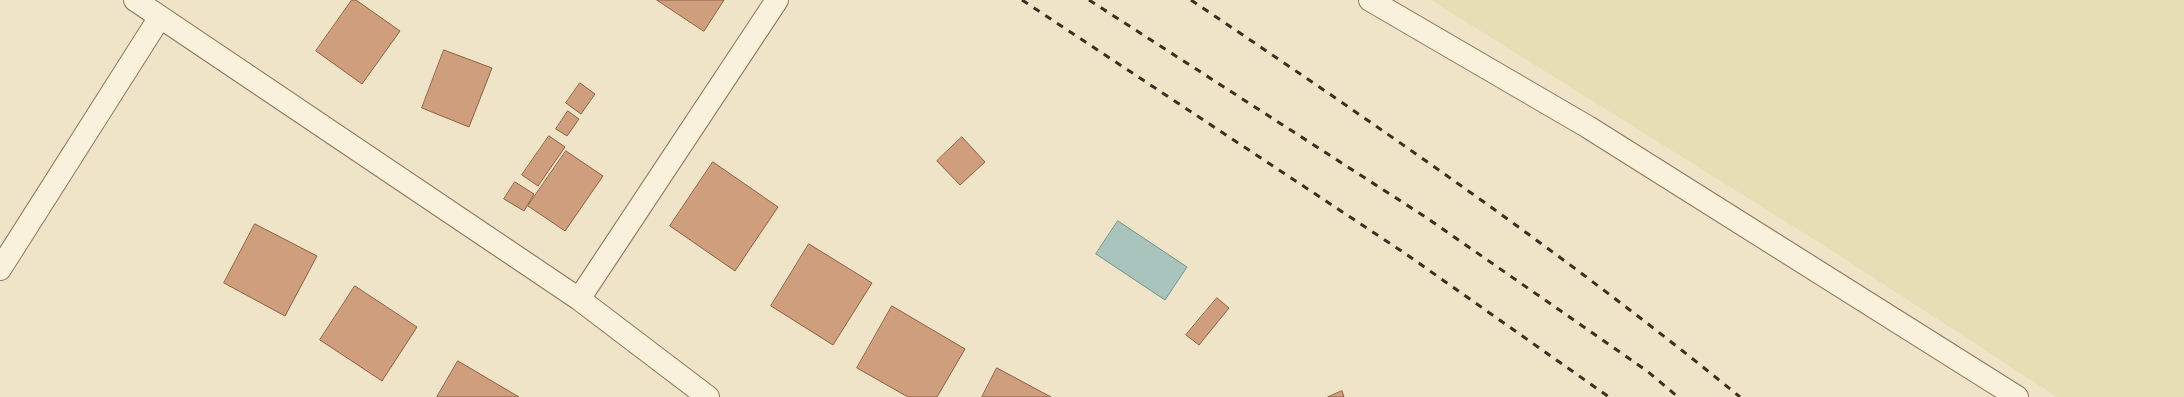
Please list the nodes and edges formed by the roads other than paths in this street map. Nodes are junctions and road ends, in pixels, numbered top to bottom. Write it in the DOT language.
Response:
graph roads {
  1 [pos="135,0"];
  2 [pos="777,0"];
  3 [pos="1370,0"];
  4 [pos="160,17"];
  5 [pos="0,269"];
  6 [pos="579,299"];
  7 [pos="708,397"];
  8 [pos="2017,397"];
  1 -- 4 [label="street"];
  2 -- 6 [label="street"];
  3 -- 8 [label="street"];
  4 -- 5 [label="street"];
  4 -- 6 [label="street"];
  6 -- 7 [label="street"];
}
